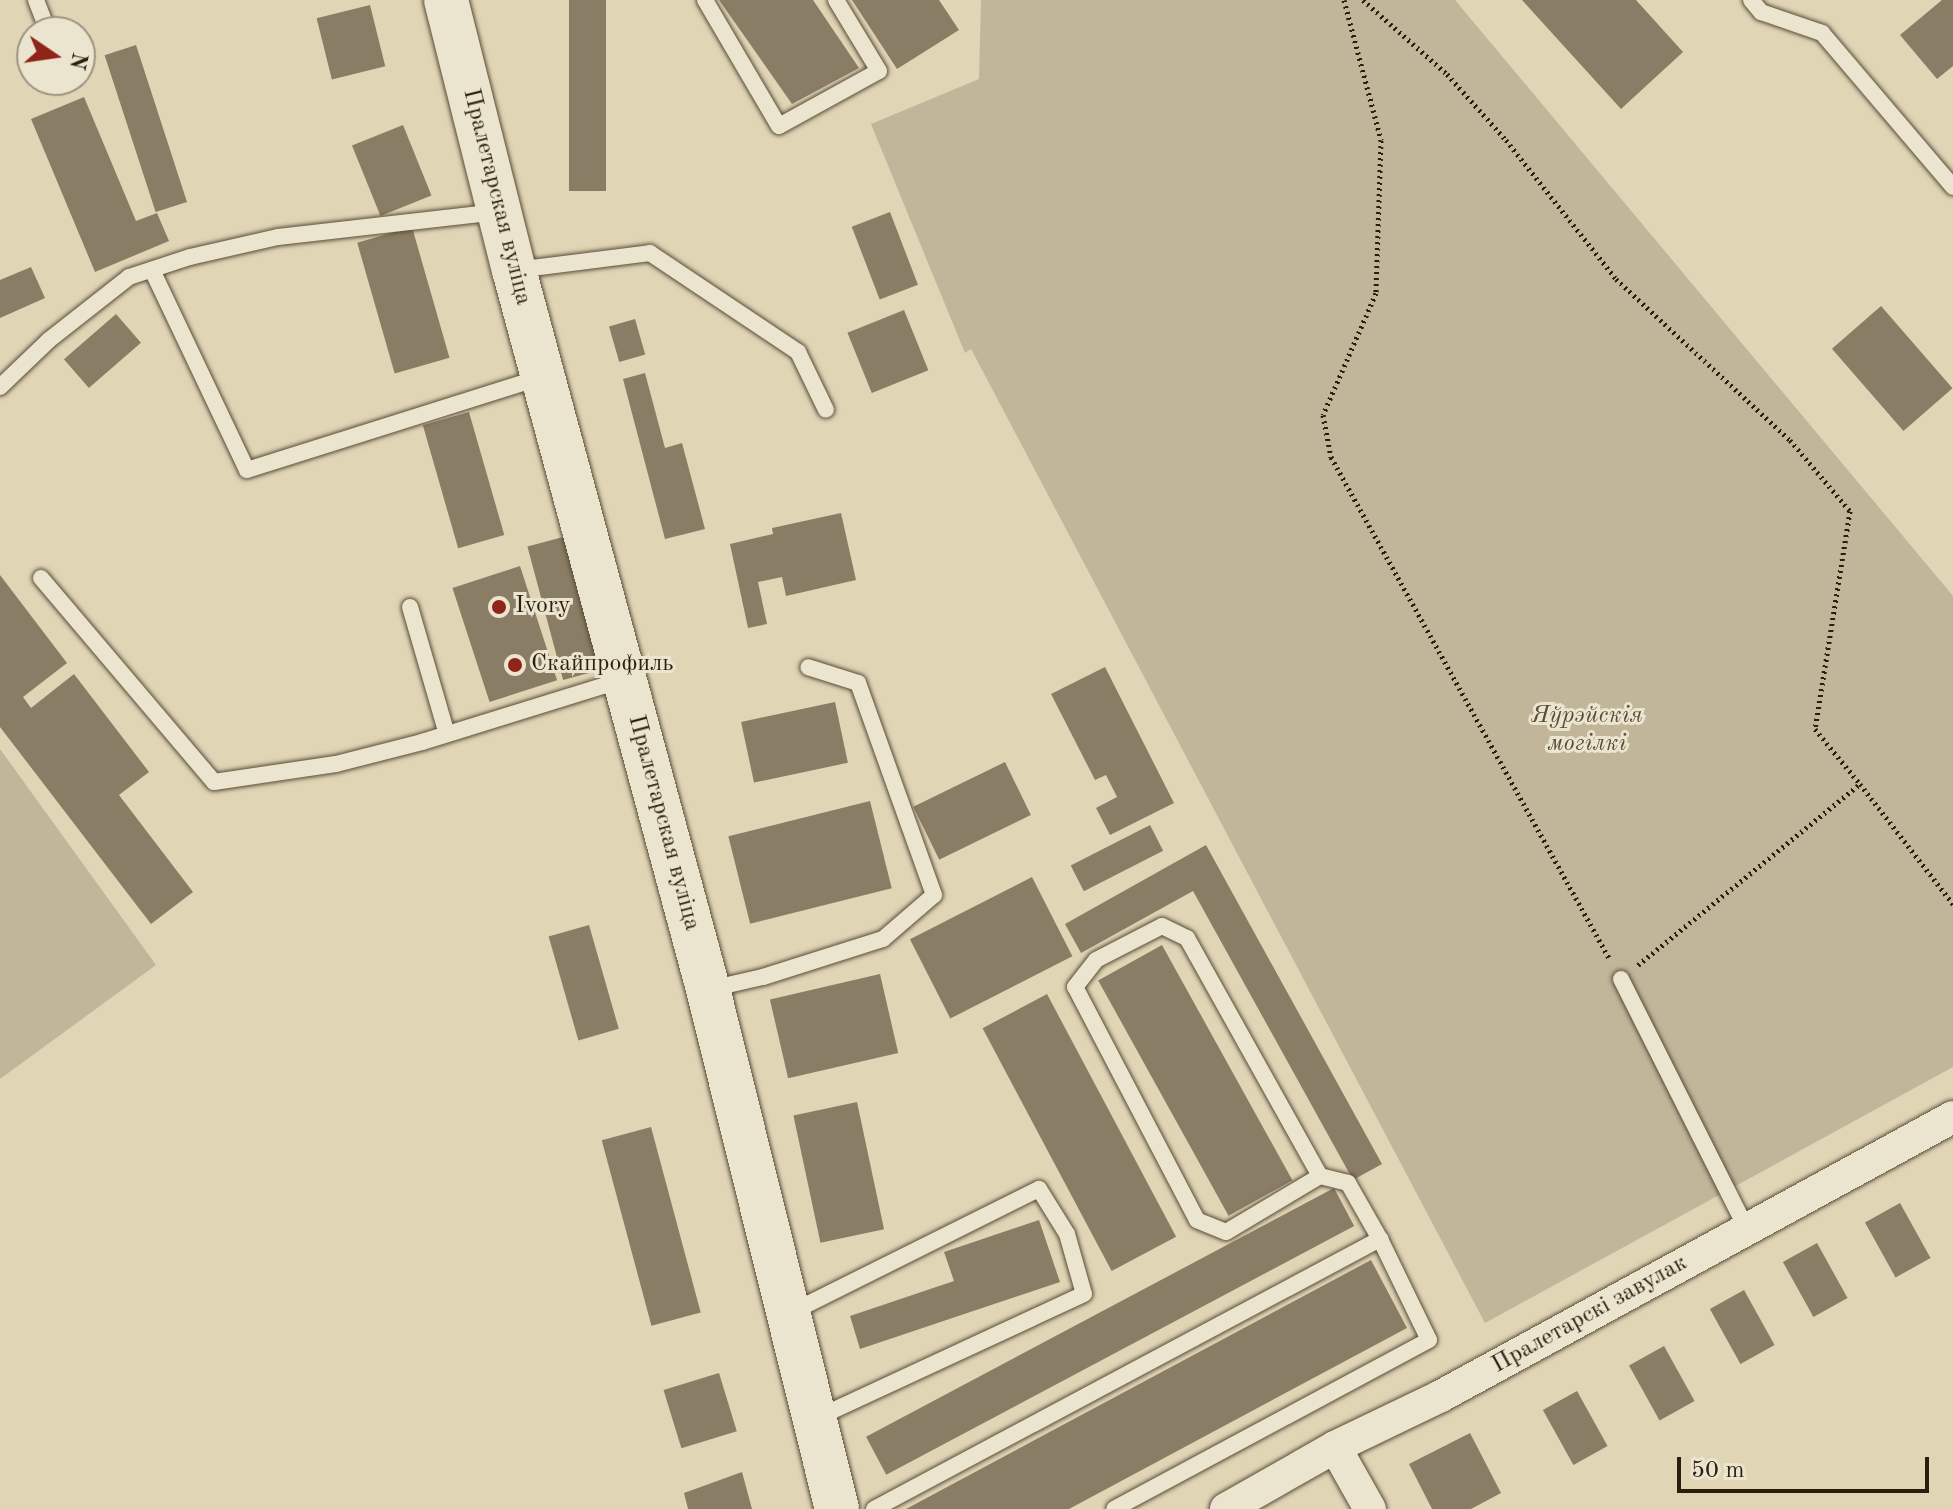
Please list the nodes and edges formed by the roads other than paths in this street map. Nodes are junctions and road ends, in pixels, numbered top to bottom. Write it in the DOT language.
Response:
graph roads {
  1 [pos="446,0"];
  2 [pos="705,0"];
  3 [pos="836,0"];
  4 [pos="1751,0"];
  5 [pos="1953,187"];
  6 [pos="499,212"];
  7 [pos="152,270"];
  8 [pos="514,270"];
  9 [pos="543,377"];
  10 [pos="0,387"];
  11 [pos="826,410"];
  12 [pos="41,578"];
  13 [pos="410,607"];
  14 [pos="808,667"];
  15 [pos="624,679"];
  16 [pos="447,734"];
  17 [pos="1621,979"];
  18 [pos="708,989"];
  19 [pos="1953,1117"];
  20 [pos="1320,1176"];
  21 [pos="1747,1229"];
  22 [pos="1380,1239"];
  23 [pos="791,1312"];
  24 [pos="816,1418"];
  25 [pos="1335,1447"];
  26 [pos="837,1509"];
  27 [pos="874,1509"];
  28 [pos="1114,1509"];
  29 [pos="1226,1509"];
  30 [pos="1370,1509"];
  1 -- 6 [label="street, Пралетарская вуліца"];
  2 -- 3 [label="lane"];
  4 -- 5 [label="lane"];
  6 -- 7 [label="lane"];
  6 -- 8 [label="street, Пралетарская вуліца"];
  7 -- 9 [label="lane"];
  7 -- 10 [label="lane"];
  8 -- 9 [label="street, Пралетарская вуліца"];
  8 -- 11 [label="lane"];
  9 -- 15 [label="street, Пралетарская вуліца"];
  12 -- 16 [label="lane"];
  13 -- 16 [label="lane"];
  14 -- 18 [label="lane"];
  15 -- 16 [label="lane"];
  15 -- 18 [label="street, Пралетарская вуліца"];
  17 -- 21 [label="lane"];
  18 -- 23 [label="street, Пралетарская вуліца"];
  19 -- 21 [label="street, Пралетарскі завулак"];
  20 -- 20 [label="lane"];
  20 -- 22 [label="lane"];
  21 -- 25 [label="street, Пралетарскі завулак"];
  22 -- 27 [label="lane"];
  22 -- 28 [label="lane"];
  23 -- 24 [label="street, Пралетарская вуліца"];
  23 -- 24 [label="lane"];
  24 -- 26 [label="street, Пралетарская вуліца"];
  25 -- 29 [label="street, Пралетарскі завулак"];
  25 -- 30 [label="street"];
}
